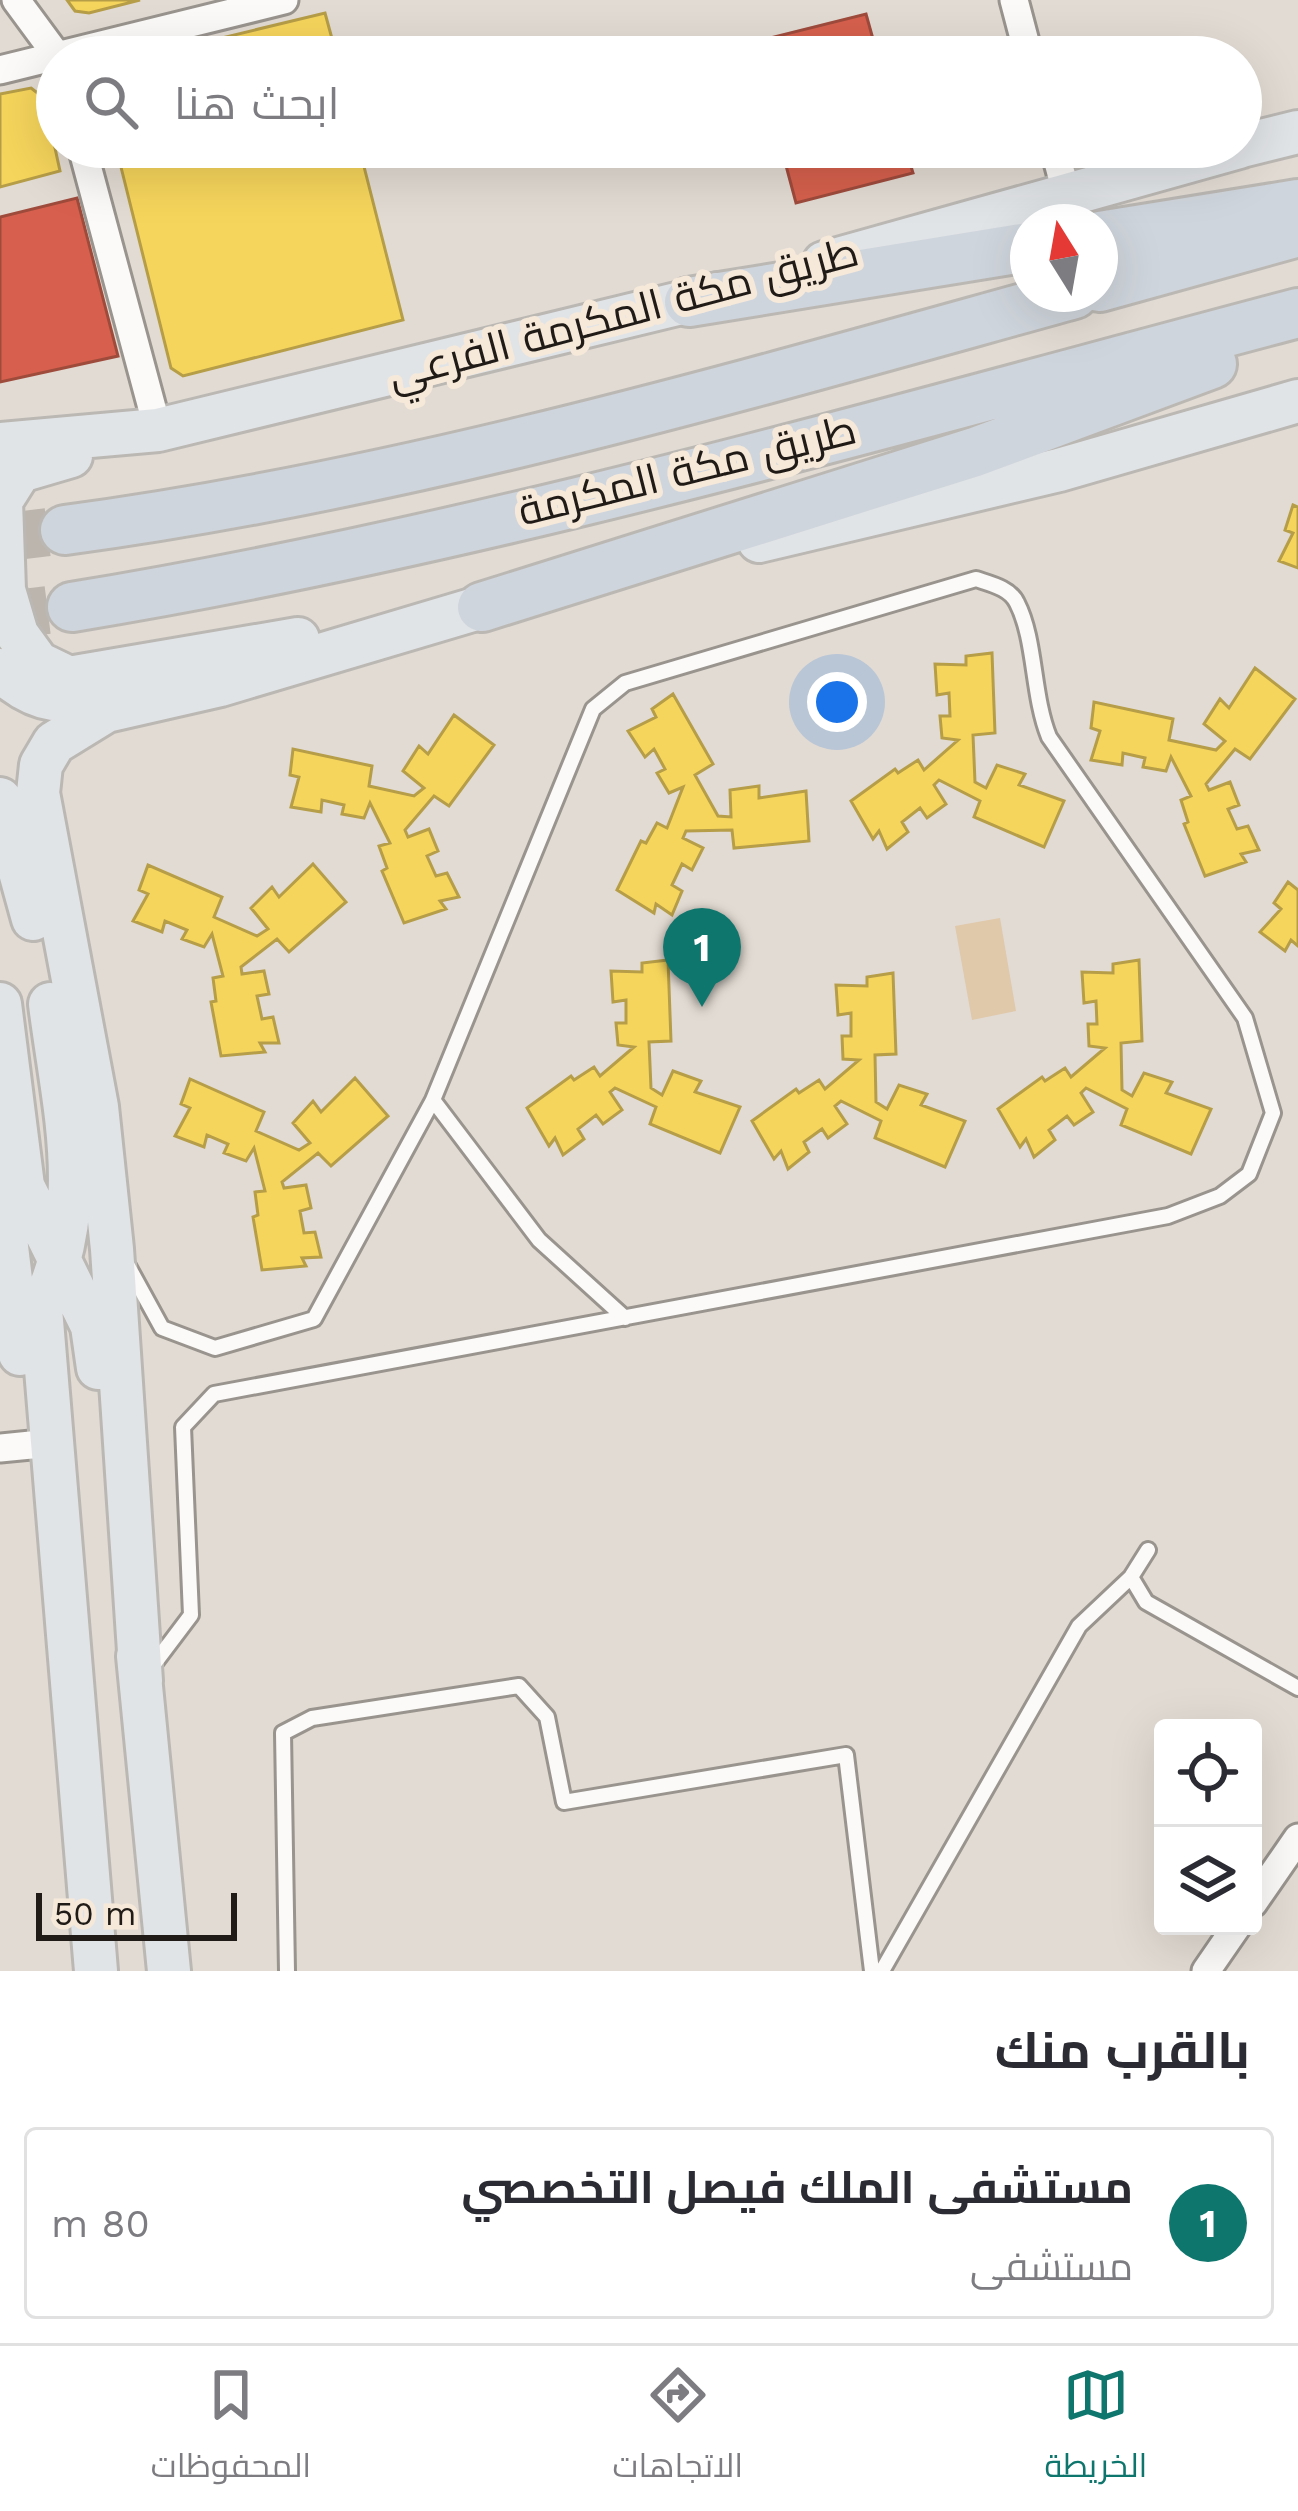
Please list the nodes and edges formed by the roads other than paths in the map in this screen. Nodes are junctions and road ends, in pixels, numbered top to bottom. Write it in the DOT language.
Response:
graph roads {
  1 [pos="16,0"];
  2 [pos="284,0"];
  3 [pos="1014,0"];
  4 [pos="43,36"];
  5 [pos="139,36"];
  6 [pos="1023,36"];
  7 [pos="36,61"];
  8 [pos="0,70"];
  9 [pos="1298,132"];
  10 [pos="1262,141"];
  11 [pos="88,168"];
  12 [pos="1060,168"];
  13 [pos="1157,168"];
  14 [pos="1066,191"];
  15 [pos="1298,204"];
  16 [pos="1298,232"];
  17 [pos="1118,233"];
  18 [pos="1010,251"];
  19 [pos="1118,282"];
  20 [pos="689,302"];
  21 [pos="1010,311"];
  22 [pos="1298,313"];
  23 [pos="1298,332"];
  24 [pos="1298,401"];
  25 [pos="0,420"];
  26 [pos="158,430"];
  27 [pos="0,444"];
  28 [pos="64,530"];
  29 [pos="72,607"];
  30 [pos="482,607"];
  31 [pos="0,670"];
  32 [pos="0,799"];
  33 [pos="0,1004"];
  34 [pos="433,1100"];
  35 [pos="97,1107"];
  36 [pos="0,1189"];
  37 [pos="62,1266"];
  38 [pos="625,1318"];
  39 [pos="16,1446"];
  40 [pos="1148,1550"];
  41 [pos="1131,1576"];
  42 [pos="141,1681"];
  43 [pos="1298,1688"];
  44 [pos="79,1734"];
  45 [pos="1298,1838"];
  46 [pos="1262,1890"];
  47 [pos="1231,1935"];
  48 [pos="96,1971"];
  49 [pos="169,1971"];
  50 [pos="286,1971"];
  51 [pos="872,1971"];
  52 [pos="882,1971"];
  53 [pos="1206,1971"];
  1 -- 4 [label="street"];
  2 -- 5 [label="street"];
  3 -- 6 [label="street"];
  7 -- 8 [label="street"];
  9 -- 10 [label="main road, طريق مكة المكرمة الفرعي"];
  11 -- 26 [label="street"];
  12 -- 14 [label="street"];
  13 -- 14 [label="main road, طريق مكة المكرمة الفرعي"];
  14 -- 20 [label="main road, طريق مكة المكرمة الفرعي"];
  15 -- 17 [label="highway"];
  16 -- 19 [label="highway"];
  18 -- 20 [label="highway"];
  20 -- 26 [label="main road, طريق مكة المكرمة الفرعي"];
  21 -- 28 [label="highway, طريق مكة المكرمة"];
  22 -- 29 [label="highway, طريق مكة المكرمة"];
  23 -- 30 [label="highway"];
  24 -- 30 [label="main road"];
  25 -- 26 [label="main road"];
  26 -- 27 [label="main road, طريق مكة المكرمة الفرعي"];
  26 -- 30 [label="main road"];
  30 -- 31 [label="main road"];
  30 -- 35 [label="main road"];
  32 -- 37 [label="main road"];
  33 -- 37 [label="main road"];
  34 -- 35 [label="lane"];
  34 -- 38 [label="lane"];
  34 -- 38 [label="lane"];
  35 -- 42 [label="main road"];
  36 -- 39 [label="main road"];
  37 -- 42 [label="main road"];
  37 -- 44 [label="main road"];
  38 -- 42 [label="lane"];
  39 -- 44 [label="main road"];
  40 -- 41 [label="lane"];
  41 -- 43 [label="lane"];
  41 -- 52 [label="lane"];
  42 -- 49 [label="main road"];
  44 -- 48 [label="main road"];
  45 -- 46 [label="street"];
  47 -- 53 [label="street"];
  50 -- 51 [label="lane"];
}
